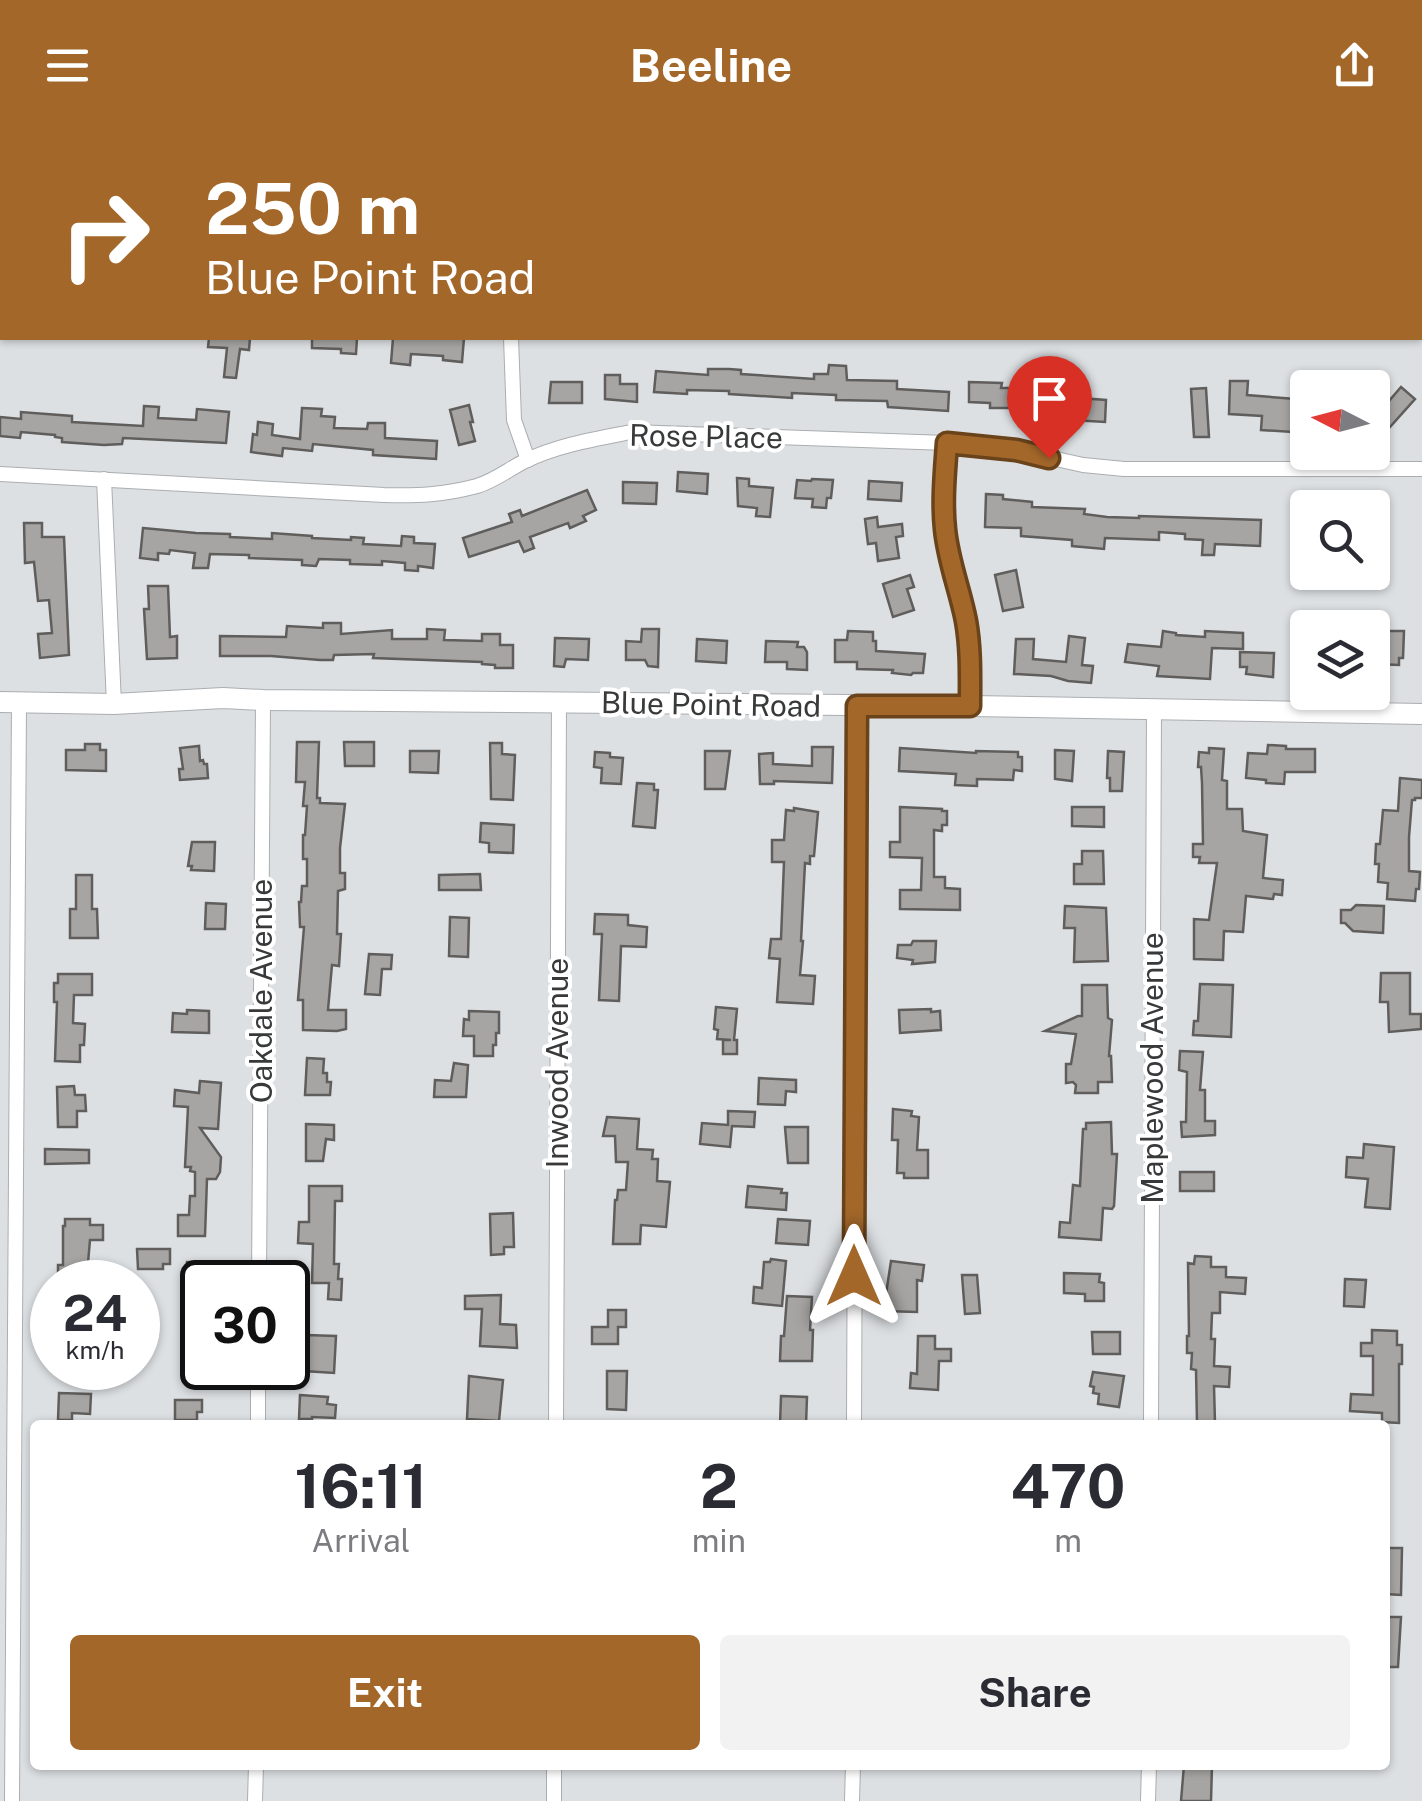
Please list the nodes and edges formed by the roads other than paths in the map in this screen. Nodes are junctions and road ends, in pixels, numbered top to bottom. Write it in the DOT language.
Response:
graph roads {
  1 [pos="511,340"];
  2 [pos="947,443"];
  3 [pos="528,460"];
  4 [pos="1422,469"];
  5 [pos="0,474"];
  6 [pos="104,479"];
  7 [pos="263,700"];
  8 [pos="559,702"];
  9 [pos="10,703"];
  10 [pos="114,704"];
  11 [pos="857,706"];
  12 [pos="970,706"];
  13 [pos="1154,711"];
  14 [pos="1422,714"];
  15 [pos="259,1260"];
  16 [pos="258,1390"];
  17 [pos="258,1420"];
  18 [pos="556,1420"];
  19 [pos="854,1420"];
  20 [pos="1150,1420"];
  21 [pos="256,1770"];
  22 [pos="554,1770"];
  23 [pos="852,1770"];
  24 [pos="1149,1770"];
  25 [pos="12,1801"];
  26 [pos="255,1801"];
  27 [pos="554,1801"];
  28 [pos="852,1801"];
  29 [pos="1148,1801"];
  1 -- 3 [label="street"];
  2 -- 3 [label="street, Rose Place"];
  2 -- 4 [label="street, Rose Place"];
  2 -- 12 [label="street"];
  3 -- 6 [label="street, Rose Place"];
  5 -- 6 [label="street, Rose Place"];
  6 -- 10 [label="street"];
  7 -- 8 [label="street, Blue Point Road"];
  7 -- 10 [label="street, Blue Point Road"];
  7 -- 15 [label="street, Oakdale Avenue"];
  8 -- 11 [label="street, Blue Point Road"];
  8 -- 18 [label="street, Inwood Avenue"];
  9 -- 10 [label="street, Blue Point Road"];
  9 -- 25 [label="street"];
  11 -- 12 [label="street, Blue Point Road"];
  11 -- 19 [label="street"];
  12 -- 13 [label="street, Blue Point Road"];
  13 -- 14 [label="street, Blue Point Road"];
  13 -- 20 [label="street, Maplewood Avenue"];
  16 -- 17 [label="street"];
  21 -- 26 [label="street"];
  22 -- 27 [label="street"];
  23 -- 28 [label="street"];
  24 -- 29 [label="street"];
}
